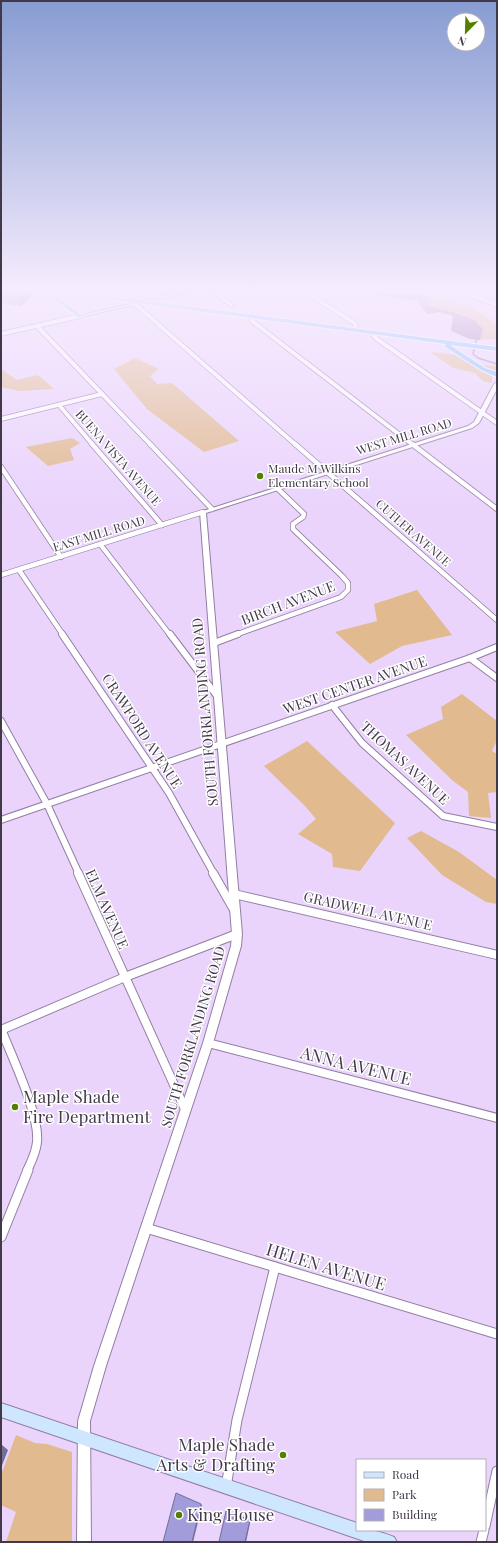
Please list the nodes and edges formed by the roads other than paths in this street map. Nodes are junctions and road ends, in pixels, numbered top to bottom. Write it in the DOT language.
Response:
graph roads {
  1 [pos="73,364"];
  2 [pos="204,364"];
  3 [pos="308,364"];
  4 [pos="413,364"];
  5 [pos="477,364"];
  6 [pos="493,371"];
  7 [pos="497,374"];
  8 [pos="497,384"];
  9 [pos="102,394"];
  10 [pos="59,404"];
  11 [pos="482,412"];
  12 [pos="497,416"];
  13 [pos="1,419"];
  14 [pos="497,422"];
  15 [pos="413,445"];
  16 [pos="1,468"];
  17 [pos="327,472"];
  18 [pos="277,488"];
  19 [pos="497,509"];
  20 [pos="207,510"];
  21 [pos="162,525"];
  22 [pos="100,544"];
  23 [pos="61,556"];
  24 [pos="19,570"];
  25 [pos="1,576"];
  26 [pos="497,620"];
  27 [pos="214,643"];
  28 [pos="497,647"];
  29 [pos="470,658"];
  30 [pos="497,678"];
  31 [pos="218,696"];
  32 [pos="332,705"];
  33 [pos="1,721"];
  34 [pos="221,743"];
  35 [pos="152,767"];
  36 [pos="47,804"];
  37 [pos="1,820"];
  38 [pos="497,827"];
  39 [pos="234,894"];
  40 [pos="235,911"];
  41 [pos="237,934"];
  42 [pos="497,955"];
  43 [pos="125,977"];
  44 [pos="1,1029"];
  45 [pos="208,1044"];
  46 [pos="185,1109"];
  47 [pos="497,1118"];
  48 [pos="146,1228"];
  49 [pos="1,1237"];
  50 [pos="275,1267"];
  51 [pos="497,1334"];
  52 [pos="1,1410"];
  53 [pos="85,1438"];
  54 [pos="497,1471"];
  55 [pos="226,1487"];
  56 [pos="486,1521"];
  57 [pos="356,1531"];
  58 [pos="356,1531"];
  59 [pos="484,1531"];
  60 [pos="84,1542"];
  61 [pos="389,1542"];
  62 [pos="482,1542"];
  1 -- 9 [label="street"];
  2 -- 17 [label="street, CUTLER AVENUE"];
  3 -- 15 [label="street"];
  4 -- 11 [label="street"];
  5 -- 6 [label="highway"];
  6 -- 7 [label="highway"];
  8 -- 11 [label="street, WEST MILL ROAD"];
  9 -- 10 [label="street"];
  9 -- 20 [label="street"];
  10 -- 13 [label="street"];
  10 -- 21 [label="street, BUENA VISTA AVENUE"];
  11 -- 12 [label="street"];
  11 -- 14 [label="street"];
  11 -- 15 [label="street, WEST MILL ROAD"];
  15 -- 17 [label="street, WEST MILL ROAD"];
  15 -- 19 [label="street"];
  16 -- 23 [label="street"];
  17 -- 18 [label="street, WEST MILL ROAD"];
  17 -- 26 [label="street, CUTLER AVENUE"];
  18 -- 20 [label="street, WEST MILL ROAD"];
  18 -- 27 [label="street, BIRCH AVENUE"];
  20 -- 21 [label="street, EAST MILL ROAD"];
  20 -- 27 [label="street, SOUTH FORKLANDING ROAD"];
  21 -- 22 [label="street, EAST MILL ROAD"];
  22 -- 23 [label="street, EAST MILL ROAD"];
  22 -- 31 [label="street"];
  23 -- 24 [label="street, EAST MILL ROAD"];
  24 -- 25 [label="street, EAST MILL ROAD"];
  24 -- 35 [label="street, CRAWFORD AVENUE"];
  27 -- 31 [label="street, SOUTH FORKLANDING ROAD"];
  28 -- 29 [label="street, WEST CENTER AVENUE"];
  29 -- 30 [label="street"];
  29 -- 32 [label="street, WEST CENTER AVENUE"];
  31 -- 34 [label="street, SOUTH FORKLANDING ROAD"];
  32 -- 34 [label="street, WEST CENTER AVENUE"];
  32 -- 38 [label="street, THOMAS AVENUE"];
  33 -- 36 [label="street, ELM AVENUE"];
  34 -- 35 [label="street, WEST CENTER AVENUE"];
  34 -- 39 [label="street, SOUTH FORKLANDING ROAD"];
  35 -- 36 [label="street, WEST CENTER AVENUE"];
  35 -- 40 [label="street, CRAWFORD AVENUE"];
  36 -- 37 [label="street, WEST CENTER AVENUE"];
  36 -- 43 [label="street, ELM AVENUE"];
  39 -- 40 [label="street, SOUTH FORKLANDING ROAD"];
  39 -- 42 [label="street, GRADWELL AVENUE"];
  40 -- 41 [label="street, SOUTH FORKLANDING ROAD"];
  41 -- 43 [label="street"];
  41 -- 45 [label="street, SOUTH FORKLANDING ROAD"];
  43 -- 44 [label="street"];
  43 -- 46 [label="street, ELM AVENUE"];
  44 -- 49 [label="street"];
  45 -- 46 [label="street, SOUTH FORKLANDING ROAD"];
  45 -- 47 [label="street, ANNA AVENUE"];
  46 -- 48 [label="street, SOUTH FORKLANDING ROAD"];
  48 -- 50 [label="street, HELEN AVENUE"];
  48 -- 53 [label="street, SOUTH FORKLANDING ROAD"];
  50 -- 51 [label="street, HELEN AVENUE"];
  50 -- 55 [label="street"];
  52 -- 53 [label="main road"];
  53 -- 55 [label="main road"];
  53 -- 60 [label="street, SOUTH FORKLANDING ROAD"];
  54 -- 56 [label="street"];
  55 -- 57 [label="main road"];
  58 -- 61 [label="main road"];
  59 -- 62 [label="street"];
}
